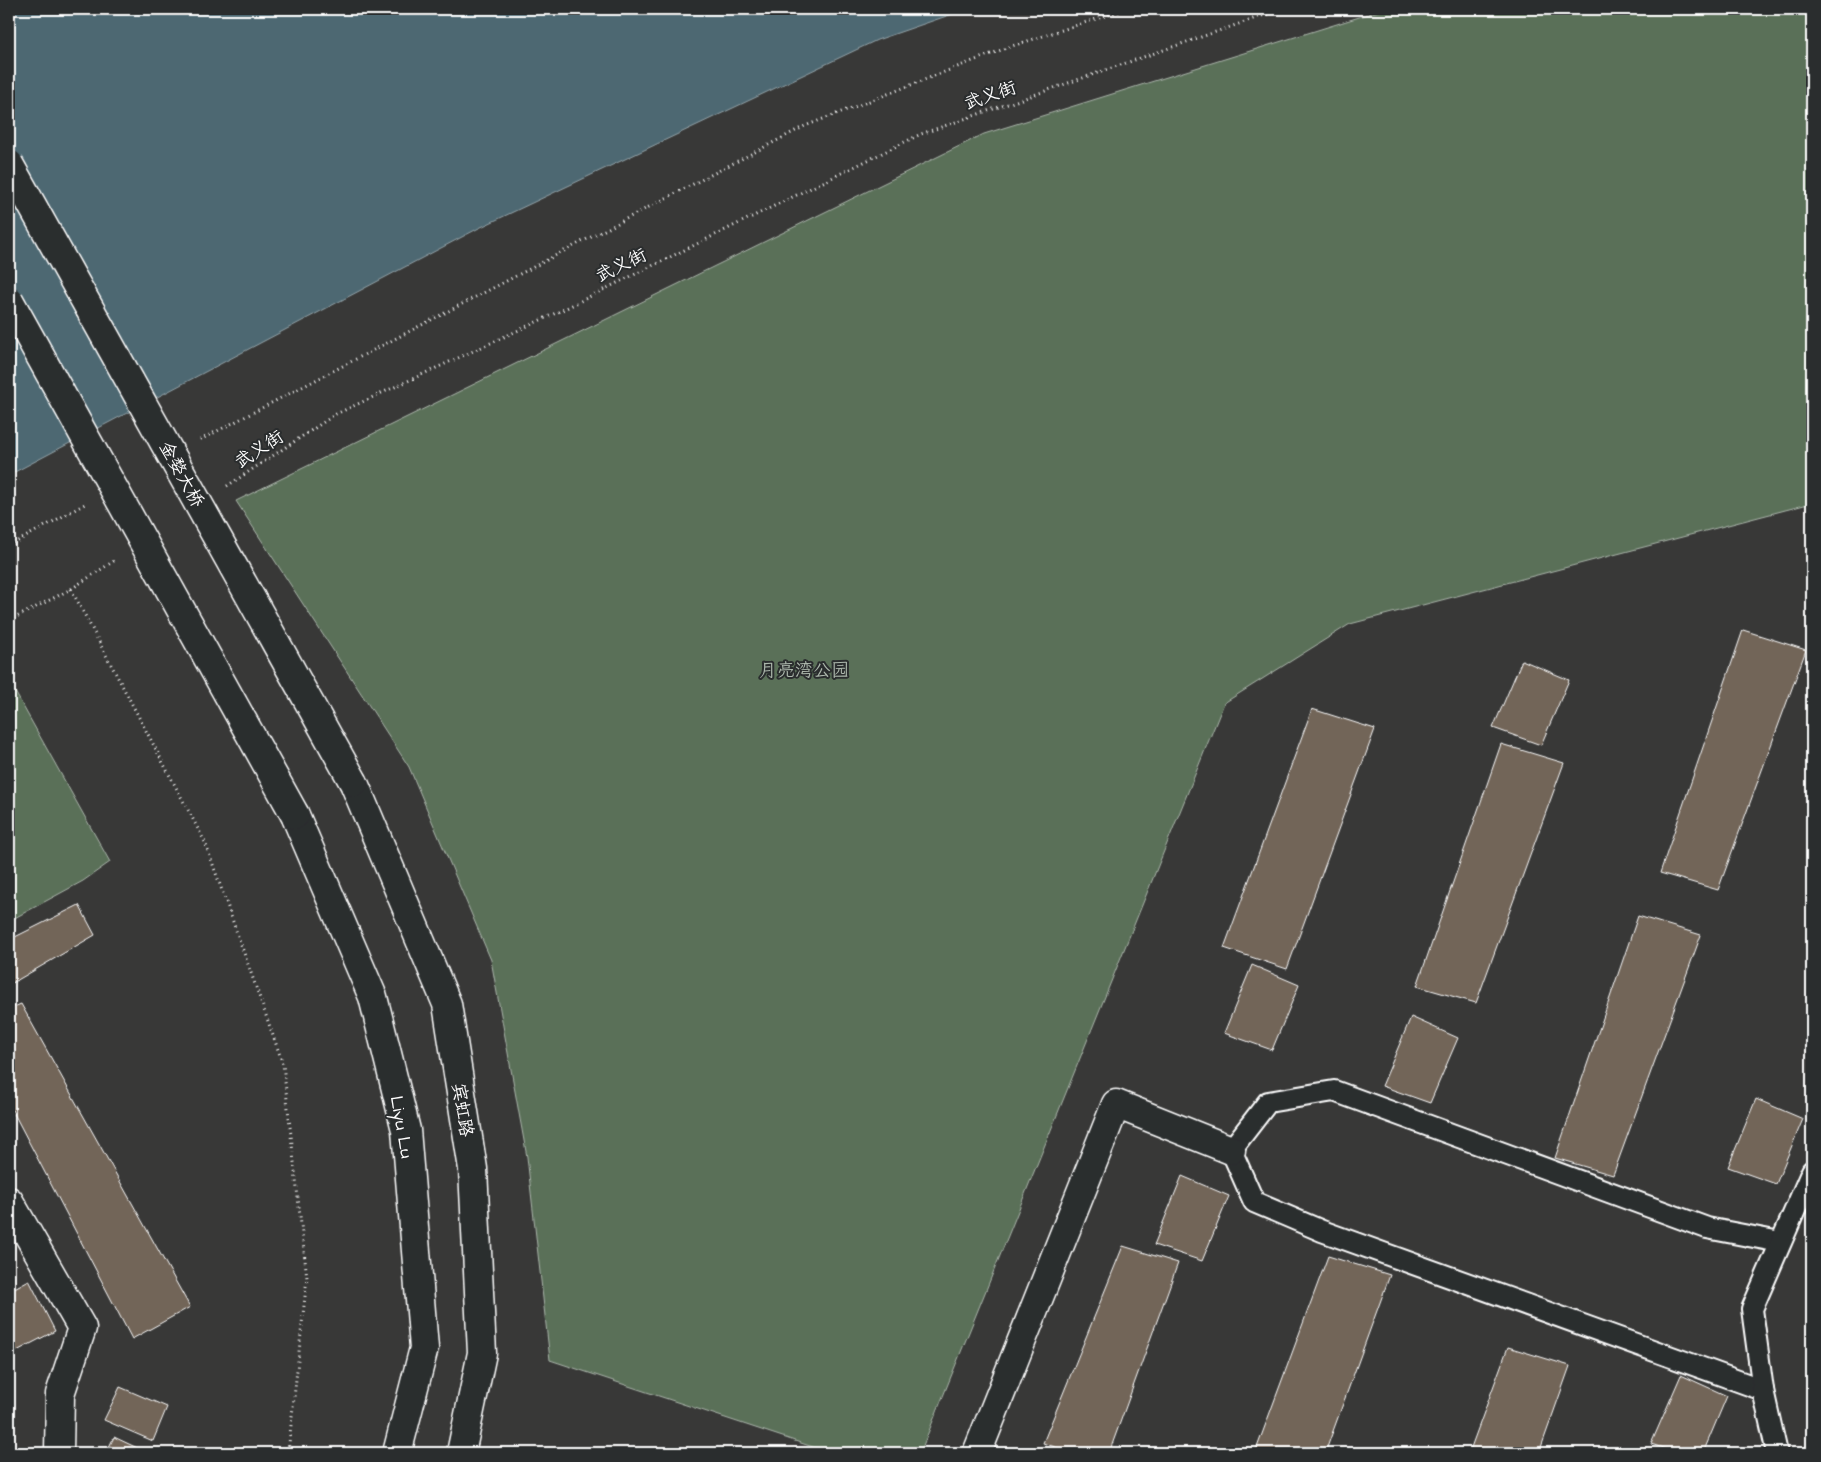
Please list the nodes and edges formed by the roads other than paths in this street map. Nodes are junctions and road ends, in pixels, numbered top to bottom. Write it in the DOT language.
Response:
graph roads {
  1 [pos="9,164"];
  2 [pos="9,300"];
  3 [pos="354,783"];
  4 [pos="1231,1150"];
  5 [pos="1812,1171"];
  6 [pos="9,1201"];
  7 [pos="1780,1242"];
  8 [pos="1763,1390"];
  9 [pos="58,1453"];
  10 [pos="397,1453"];
  11 [pos="461,1453"];
  12 [pos="977,1453"];
  13 [pos="1777,1453"];
  1 -- 3 [label="main road, 金婺大桥, bridge"];
  2 -- 10 [label="main road, Liyu Lu, bridge"];
  3 -- 11 [label="main road, 宾虹路"];
  4 -- 7 [label="lane"];
  4 -- 8 [label="lane"];
  4 -- 12 [label="main road"];
  5 -- 7 [label="lane"];
  6 -- 9 [label="main road"];
  7 -- 8 [label="lane"];
  8 -- 13 [label="lane"];
}
